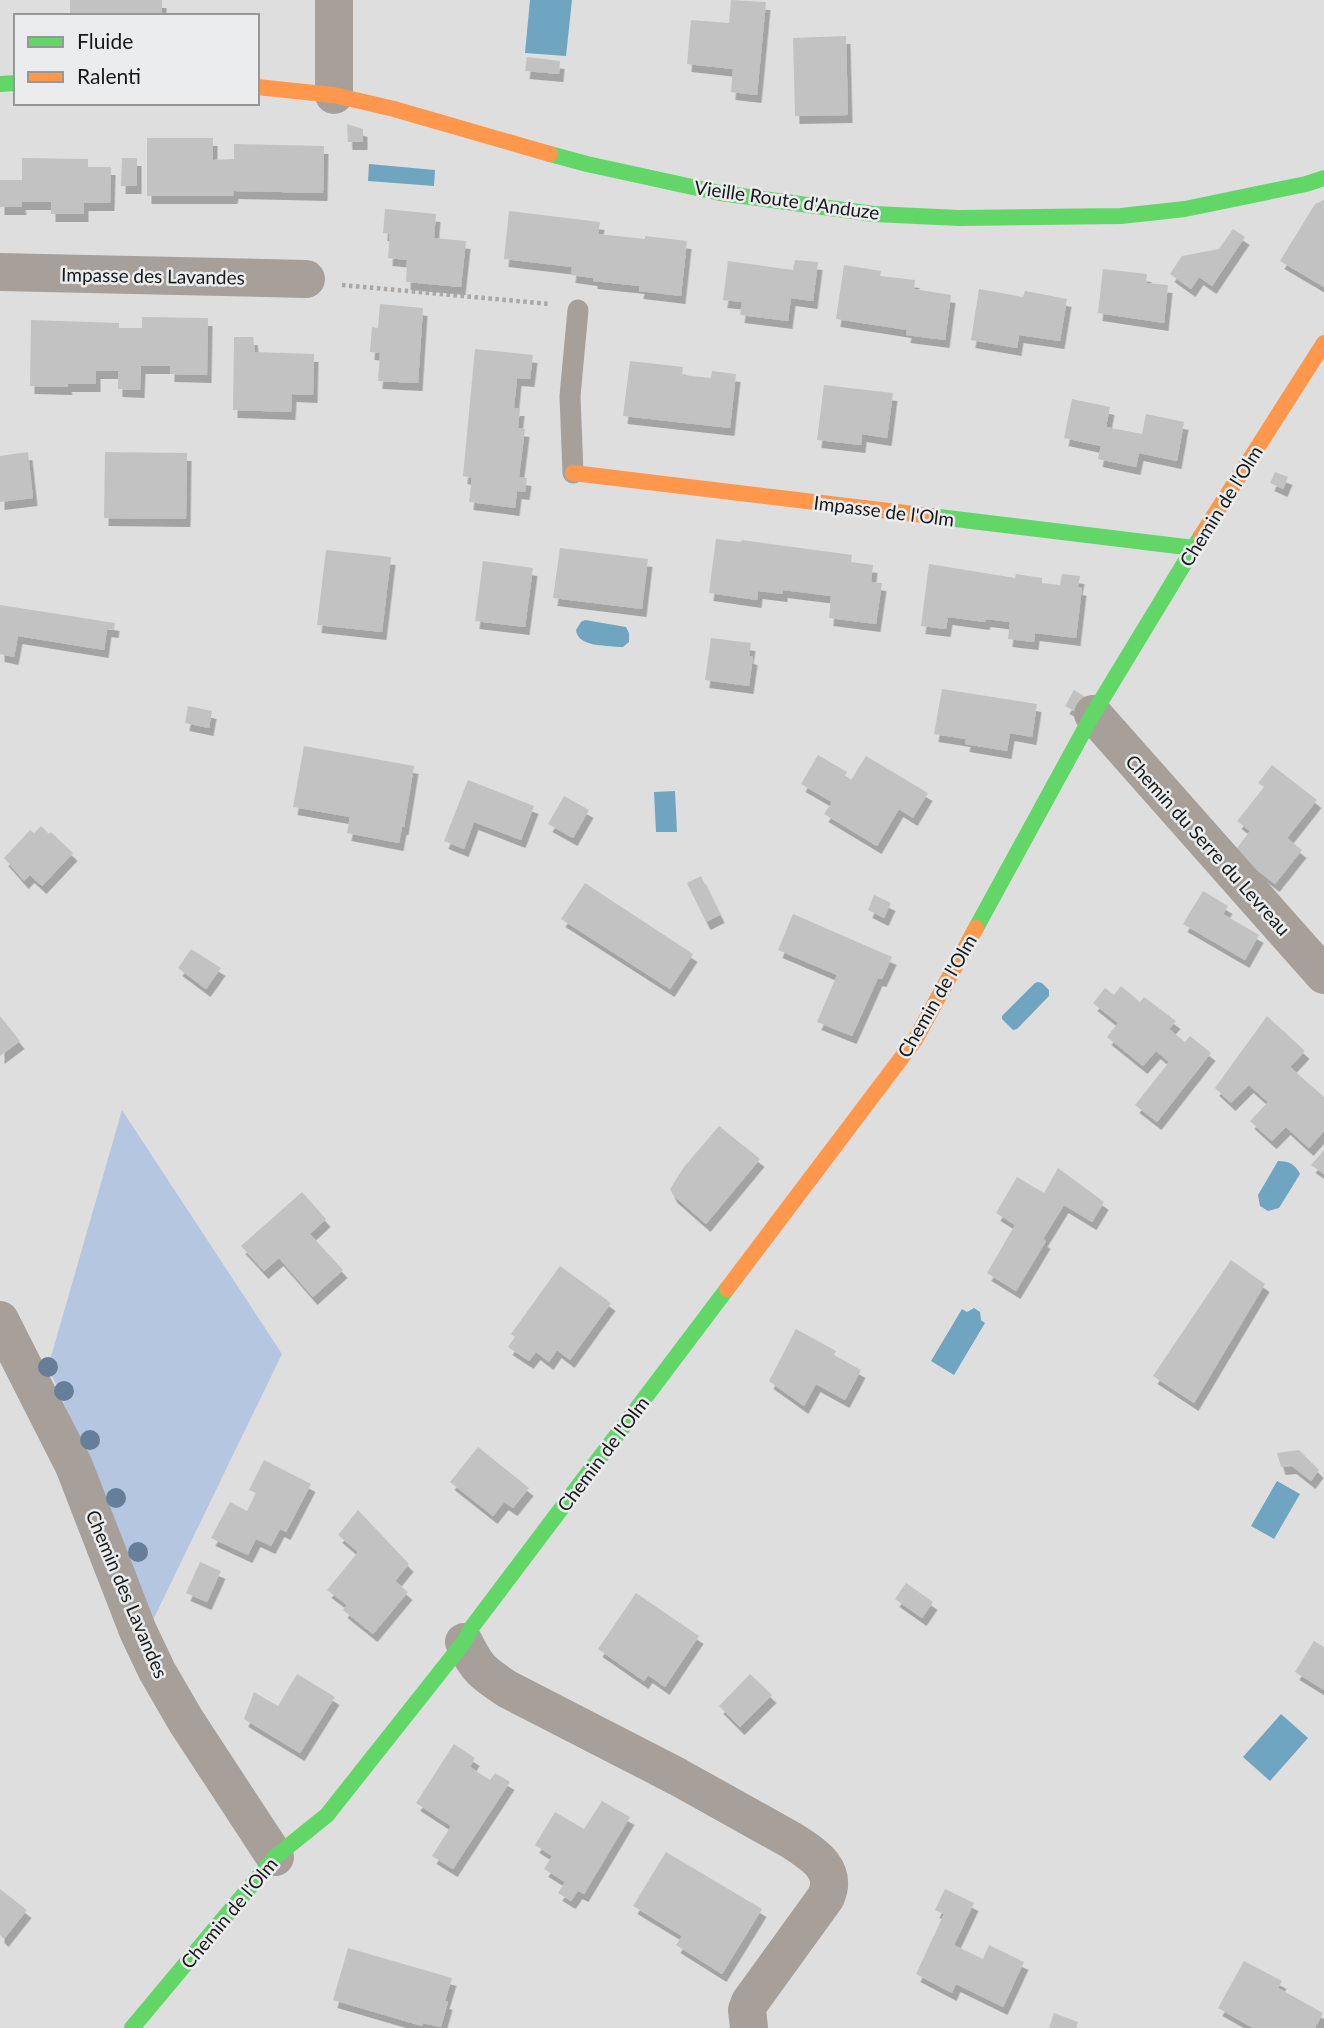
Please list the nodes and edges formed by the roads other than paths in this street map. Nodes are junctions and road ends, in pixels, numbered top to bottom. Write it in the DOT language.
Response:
graph roads {
  1 [pos="334,0"];
  2 [pos="259,87"];
  3 [pos="334,95"];
  4 [pos="1324,178"];
  5 [pos="0,272"];
  6 [pos="306,279"];
  7 [pos="578,310"];
  8 [pos="1324,343"];
  9 [pos="573,473"];
  10 [pos="1194,548"];
  11 [pos="1093,715"];
  12 [pos="1324,975"];
  13 [pos="0,1320"];
  14 [pos="464,1642"];
  15 [pos="275,1857"];
  16 [pos="135,2027"];
  17 [pos="749,2028"];
  1 -- 3 [label="street"];
  2 -- 3 [label="street, Vieille Route d'Anduze"];
  3 -- 4 [label="street, Vieille Route d'Anduze"];
  5 -- 6 [label="street, Impasse des Lavandes"];
  7 -- 9 [label="lane"];
  8 -- 10 [label="street, Chemin de l'Olm"];
  9 -- 10 [label="street, Impasse de l'Olm"];
  10 -- 11 [label="street, Chemin de l'Olm"];
  11 -- 12 [label="street, Chemin du Serre du Levreau"];
  11 -- 14 [label="street, Chemin de l'Olm"];
  13 -- 15 [label="street, Chemin des Lavandes"];
  14 -- 15 [label="street, Chemin de l'Olm"];
  14 -- 17 [label="street"];
  15 -- 16 [label="street, Chemin de l'Olm"];
}
